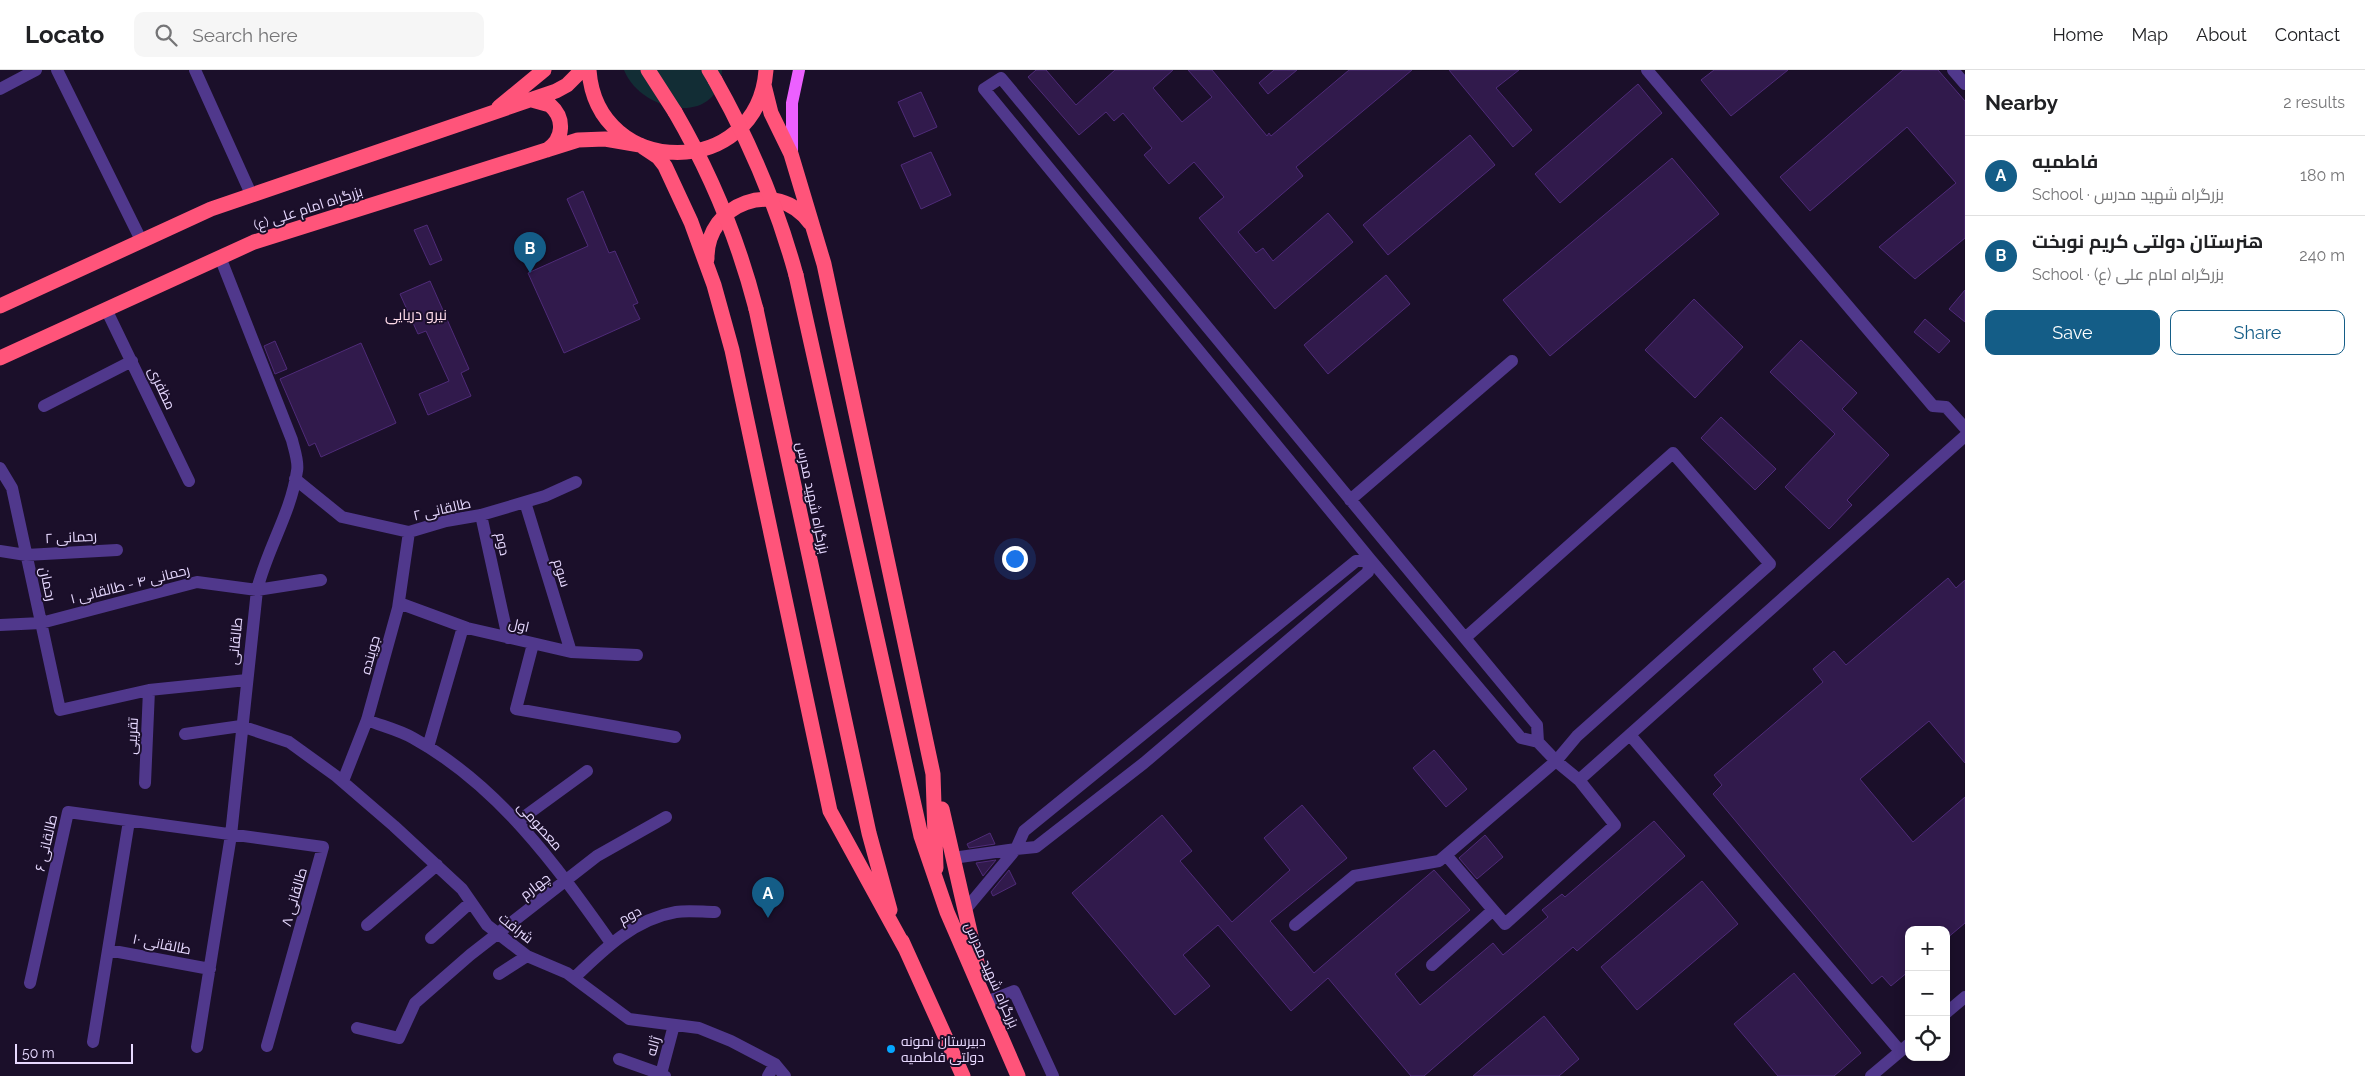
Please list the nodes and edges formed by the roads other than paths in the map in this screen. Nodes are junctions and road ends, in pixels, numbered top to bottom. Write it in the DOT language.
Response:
graph roads {
  1 [pos="36,70"];
  2 [pos="57,70"];
  3 [pos="195,70"];
  4 [pos="544,70"];
  5 [pos="582,70"];
  6 [pos="589,70"];
  7 [pos="648,70"];
  8 [pos="709,70"];
  9 [pos="799,70"];
  10 [pos="1647,70"];
  11 [pos="1953,70"];
  12 [pos="767,76"];
  13 [pos="1965,84"];
  14 [pos="0,89"];
  15 [pos="529,101"];
  16 [pos="490,114"];
  17 [pos="642,146"];
  18 [pos="546,150"];
  19 [pos="792,160"];
  20 [pos="251,194"];
  21 [pos="814,231"];
  22 [pos="141,240"];
  23 [pos="220,257"];
  24 [pos="708,267"];
  25 [pos="0,306"];
  26 [pos="106,309"];
  27 [pos="0,358"];
  28 [pos="1512,361"];
  29 [pos="132,362"];
  30 [pos="44,406"];
  31 [pos="1965,428"];
  32 [pos="1965,436"];
  33 [pos="0,468"];
  34 [pos="295,479"];
  35 [pos="189,481"];
  36 [pos="576,482"];
  37 [pos="1350,500"];
  38 [pos="525,502"];
  39 [pos="481,515"];
  40 [pos="410,532"];
  41 [pos="1386,544"];
  42 [pos="117,550"];
  43 [pos="0,551"];
  44 [pos="26,555"];
  45 [pos="1370,559"];
  46 [pos="321,580"];
  47 [pos="257,590"];
  48 [pos="399,603"];
  49 [pos="41,623"];
  50 [pos="0,625"];
  51 [pos="463,627"];
  52 [pos="508,638"];
  53 [pos="1465,638"];
  54 [pos="533,644"];
  55 [pos="570,652"];
  56 [pos="637,655"];
  57 [pos="246,680"];
  58 [pos="149,690"];
  59 [pos="367,720"];
  60 [pos="241,726"];
  61 [pos="185,734"];
  62 [pos="1630,735"];
  63 [pos="675,737"];
  64 [pos="1538,742"];
  65 [pos="428,747"];
  66 [pos="1129,748"];
  67 [pos="1556,761"];
  68 [pos="1144,763"];
  69 [pos="587,771"];
  70 [pos="934,774"];
  71 [pos="1579,780"];
  72 [pos="343,782"];
  73 [pos="145,783"];
  74 [pos="666,817"];
  75 [pos="129,820"];
  76 [pos="517,822"];
  77 [pos="231,835"];
  78 [pos="1016,849"];
  79 [pos="1446,855"];
  80 [pos="953,858"];
  81 [pos="437,865"];
  82 [pos="566,880"];
  83 [pos="937,887"];
  84 [pos="471,902"];
  85 [pos="965,910"];
  86 [pos="1493,910"];
  87 [pos="715,912"];
  88 [pos="367,925"];
  89 [pos="1295,925"];
  90 [pos="498,934"];
  91 [pos="431,938"];
  92 [pos="611,943"];
  93 [pos="905,948"];
  94 [pos="108,950"];
  95 [pos="527,956"];
  96 [pos="1432,965"];
  97 [pos="210,969"];
  98 [pos="499,974"];
  99 [pos="574,978"];
  100 [pos="30,983"];
  101 [pos="1965,997"];
  102 [pos="986,1002"];
  103 [pos="1950,1010"];
  104 [pos="674,1025"];
  105 [pos="357,1028"];
  106 [pos="93,1042"];
  107 [pos="267,1046"];
  108 [pos="197,1047"];
  109 [pos="1905,1048"];
  110 [pos="619,1058"];
  111 [pos="776,1064"];
  112 [pos="663,1075"];
  113 [pos="768,1076"];
  114 [pos="785,1076"];
  115 [pos="963,1076"];
  116 [pos="1018,1076"];
  117 [pos="1052,1076"];
  118 [pos="1871,1076"];
  1 -- 14 [label="street"];
  2 -- 22 [label="street"];
  3 -- 20 [label="street"];
  4 -- 16 [label="highway"];
  5 -- 15 [label="highway"];
  6 -- 17 [label="highway"];
  7 -- 93 [label="highway, بزرگراه شهید مدرس, bridge"];
  8 -- 83 [label="highway, بزرگراه شهید مدرس, bridge"];
  9 -- 19 [label="main road"];
  10 -- 31 [label="street"];
  11 -- 13 [label="street"];
  12 -- 17 [label="highway, بزرگراه امام علی (ع)"];
  12 -- 19 [label="highway, بزرگراه شهید مدرس"];
  15 -- 16 [label="highway"];
  15 -- 18 [label="highway"];
  16 -- 20 [label="highway"];
  17 -- 18 [label="highway, بزرگراه امام علی (ع)"];
  17 -- 24 [label="highway, بزرگراه شهید مدرس"];
  18 -- 23 [label="highway, بزرگراه امام علی (ع)"];
  19 -- 21 [label="highway, بزرگراه شهید مدرس"];
  20 -- 22 [label="highway"];
  21 -- 24 [label="highway"];
  21 -- 70 [label="highway, بزرگراه شهید مدرس"];
  22 -- 25 [label="highway"];
  23 -- 26 [label="highway, بزرگراه امام علی (ع)"];
  23 -- 34 [label="street, طالقانی"];
  24 -- 93 [label="highway, بزرگراه شهید مدرس"];
  26 -- 27 [label="highway, بزرگراه امام علی (ع)"];
  26 -- 29 [label="street, مظفری"];
  28 -- 37 [label="street"];
  29 -- 30 [label="street"];
  29 -- 35 [label="street, مظفری"];
  32 -- 62 [label="street"];
  33 -- 44 [label="street, رحمان"];
  34 -- 40 [label="street, طالقانی ۲"];
  34 -- 47 [label="street, طالقانی"];
  36 -- 38 [label="street, طالقانی ۲"];
  37 -- 41 [label="street"];
  37 -- 45 [label="street"];
  38 -- 39 [label="street, طالقانی ۲"];
  38 -- 55 [label="street, سوم"];
  39 -- 40 [label="street, طالقانی ۲"];
  39 -- 52 [label="street, دوم"];
  40 -- 48 [label="street, جوینده"];
  41 -- 45 [label="street"];
  41 -- 53 [label="street"];
  42 -- 44 [label="street, رحمانی ۲"];
  43 -- 44 [label="street, رحمانی ۲"];
  44 -- 49 [label="street, رحمان"];
  45 -- 64 [label="street"];
  45 -- 66 [label="street"];
  45 -- 68 [label="street"];
  46 -- 47 [label="street"];
  47 -- 49 [label="street, رحمانی ۴ - طالقانی ۱"];
  47 -- 57 [label="street, طالقانی"];
  48 -- 51 [label="street, اول"];
  48 -- 59 [label="street, جوینده"];
  49 -- 50 [label="street, رحمانی ۴ - طالقانی ۱"];
  49 -- 58 [label="street, رحمان"];
  51 -- 52 [label="street, اول"];
  51 -- 65 [label="street"];
  52 -- 54 [label="street, اول"];
  53 -- 64 [label="street"];
  53 -- 67 [label="street"];
  54 -- 55 [label="street, اول"];
  54 -- 63 [label="street"];
  55 -- 56 [label="street, اول"];
  57 -- 58 [label="street"];
  57 -- 60 [label="street, طالقانی"];
  58 -- 73 [label="street, تقریبی"];
  59 -- 65 [label="street, معصومی"];
  59 -- 72 [label="street, جوینده"];
  60 -- 61 [label="street"];
  60 -- 72 [label="street, شرافت"];
  60 -- 77 [label="street, طالقانی"];
  62 -- 71 [label="street"];
  62 -- 109 [label="street"];
  64 -- 67 [label="street"];
  65 -- 76 [label="street, معصومی"];
  66 -- 68 [label="street"];
  66 -- 78 [label="street"];
  67 -- 71 [label="street"];
  67 -- 79 [label="street"];
  68 -- 78 [label="street"];
  69 -- 76 [label="street"];
  70 -- 80 [label="highway"];
  70 -- 83 [label="highway, بزرگراه شهید مدرس"];
  71 -- 86 [label="street"];
  72 -- 81 [label="street, شرافت"];
  74 -- 82 [label="street, چهارم"];
  75 -- 77 [label="street, طالقانی ۶"];
  75 -- 94 [label="street"];
  75 -- 100 [label="street, طالقانی ۶"];
  76 -- 82 [label="street, معصومی"];
  77 -- 97 [label="street, طالقانی"];
  77 -- 107 [label="street, طالقانی ۸"];
  78 -- 80 [label="street"];
  78 -- 85 [label="street"];
  79 -- 86 [label="street"];
  79 -- 89 [label="street"];
  80 -- 85 [label="highway"];
  81 -- 84 [label="street, شرافت"];
  81 -- 88 [label="street"];
  82 -- 90 [label="street, چهارم"];
  82 -- 92 [label="street, معصومی"];
  83 -- 102 [label="highway, بزرگراه شهید مدرس"];
  84 -- 90 [label="street, شرافت"];
  84 -- 91 [label="street"];
  85 -- 102 [label="highway"];
  86 -- 96 [label="street"];
  87 -- 92 [label="street, دوم"];
  90 -- 95 [label="street, شرافت"];
  90 -- 105 [label="street, چهارم"];
  92 -- 99 [label="street, دوم"];
  93 -- 115 [label="highway, بزرگراه شهید مدرس"];
  94 -- 97 [label="street, طالقانی ۱۰"];
  94 -- 106 [label="street"];
  95 -- 98 [label="street"];
  95 -- 99 [label="street, شرافت"];
  97 -- 108 [label="street, طالقانی"];
  99 -- 104 [label="street, شرافت"];
  101 -- 103 [label="street"];
  102 -- 116 [label="highway, بزرگراه شهید مدرس"];
  102 -- 117 [label="street"];
  104 -- 111 [label="street, شرافت"];
  104 -- 112 [label="street, ژاله"];
  109 -- 118 [label="street"];
  110 -- 112 [label="street, ژاله"];
  111 -- 113 [label="street"];
  111 -- 114 [label="street, شرافت"];
}
